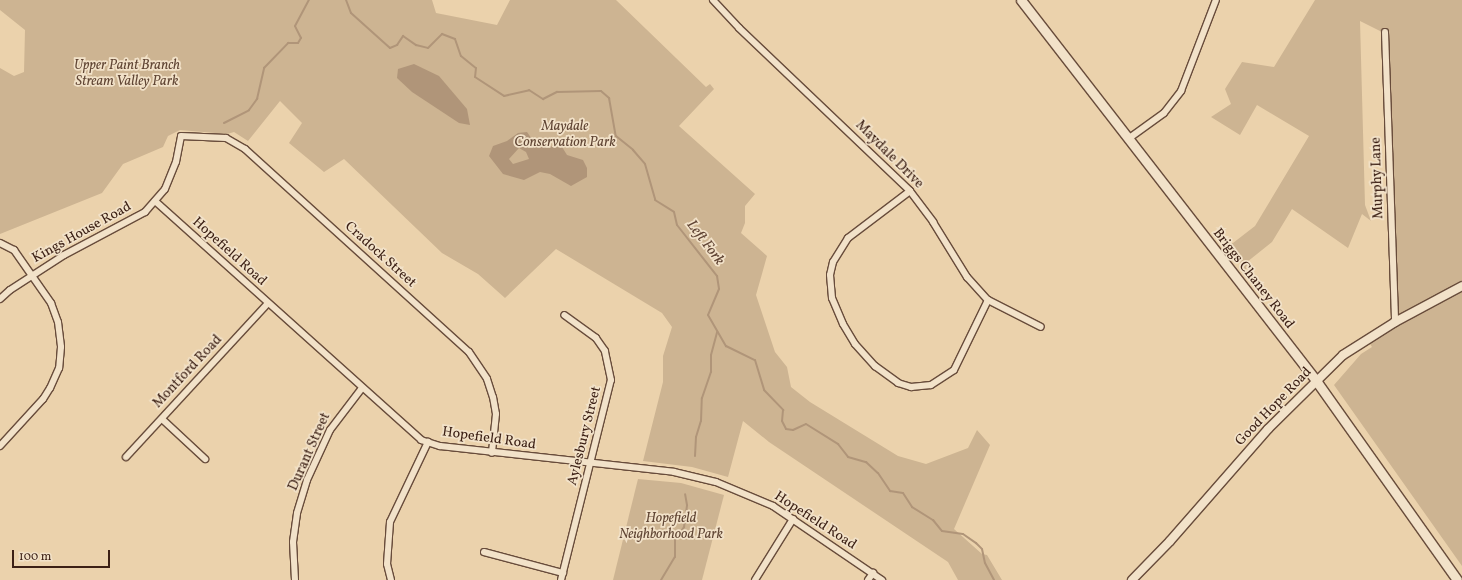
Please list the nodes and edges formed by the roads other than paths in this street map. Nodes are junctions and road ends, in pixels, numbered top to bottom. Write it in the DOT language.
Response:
graph roads {
  1 [pos="713,0"];
  2 [pos="1020,0"];
  3 [pos="1216,0"];
  4 [pos="1385,32"];
  5 [pos="181,136"];
  6 [pos="1128,140"];
  7 [pos="910,191"];
  8 [pos="155,201"];
  9 [pos="0,242"];
  10 [pos="33,275"];
  11 [pos="1462,286"];
  12 [pos="0,299"];
  13 [pos="988,300"];
  14 [pos="268,303"];
  15 [pos="564,314"];
  16 [pos="1394,322"];
  17 [pos="1041,327"];
  18 [pos="1317,382"];
  19 [pos="362,388"];
  20 [pos="162,419"];
  21 [pos="428,442"];
  22 [pos="0,446"];
  23 [pos="492,453"];
  24 [pos="126,457"];
  25 [pos="205,459"];
  26 [pos="591,464"];
  27 [pos="792,519"];
  28 [pos="484,552"];
  29 [pos="873,573"];
  30 [pos="562,577"];
  31 [pos="296,580"];
  32 [pos="391,580"];
  33 [pos="754,580"];
  34 [pos="868,580"];
  35 [pos="882,580"];
  36 [pos="1132,580"];
  37 [pos="1457,580"];
  1 -- 7 [label="street, Maydale Drive"];
  2 -- 6 [label="main road, Briggs Chaney Road"];
  3 -- 6 [label="street"];
  4 -- 16 [label="street, Murphy Lane"];
  5 -- 8 [label="street, Kings House Road"];
  5 -- 23 [label="street, Cradock Street"];
  6 -- 18 [label="main road, Briggs Chaney Road"];
  7 -- 13 [label="street, Maydale Drive"];
  7 -- 13 [label="street"];
  8 -- 10 [label="street, Kings House Road"];
  8 -- 14 [label="street, Hopefield Road"];
  9 -- 10 [label="street"];
  10 -- 12 [label="street, Kings House Road"];
  10 -- 22 [label="street"];
  11 -- 16 [label="street, Good Hope Road"];
  13 -- 17 [label="street, Maydale Drive"];
  14 -- 19 [label="street, Hopefield Road"];
  14 -- 20 [label="street, Montford Road"];
  15 -- 26 [label="street, Aylesbury Street"];
  16 -- 18 [label="street, Good Hope Road"];
  18 -- 36 [label="street, Good Hope Road"];
  18 -- 37 [label="main road, Briggs Chaney Road"];
  19 -- 21 [label="street, Hopefield Road"];
  19 -- 31 [label="street, Durant Street"];
  20 -- 24 [label="street, Montford Road"];
  20 -- 25 [label="street"];
  21 -- 23 [label="street, Hopefield Road"];
  21 -- 32 [label="street"];
  23 -- 26 [label="street, Hopefield Road"];
  26 -- 27 [label="street, Hopefield Road"];
  26 -- 30 [label="street, Aylesbury Street"];
  27 -- 29 [label="street, Hopefield Road"];
  27 -- 33 [label="street"];
  28 -- 30 [label="street"];
  29 -- 34 [label="street"];
  29 -- 35 [label="street, Hopefield Road"];
}
